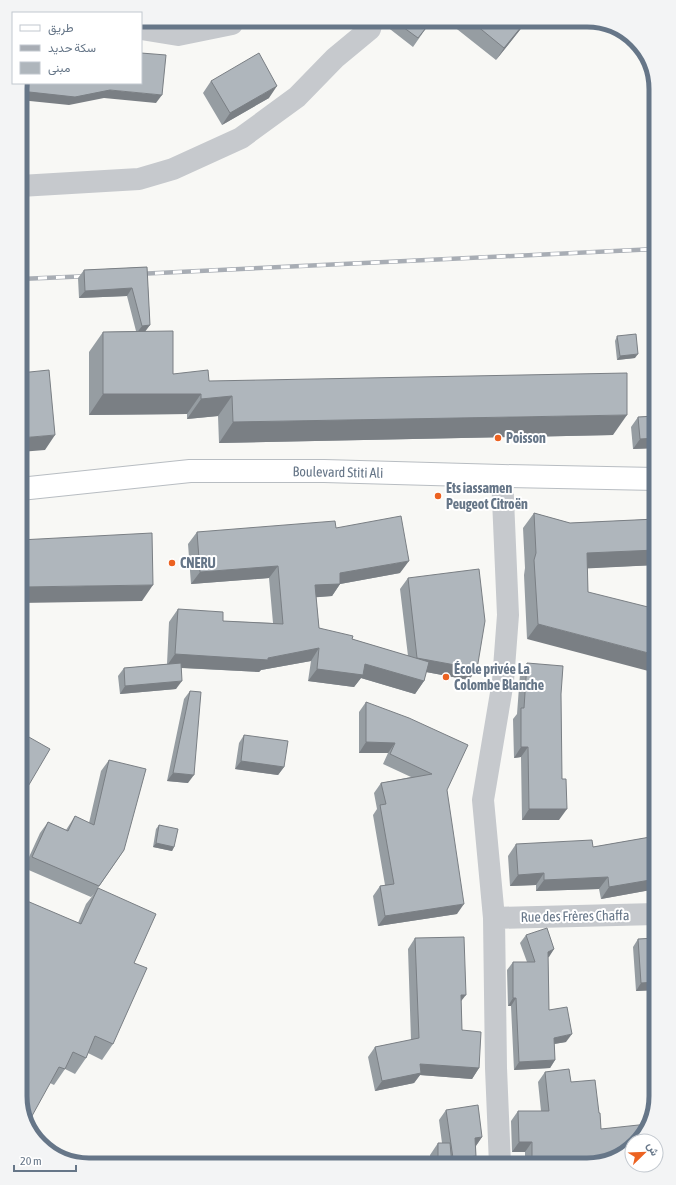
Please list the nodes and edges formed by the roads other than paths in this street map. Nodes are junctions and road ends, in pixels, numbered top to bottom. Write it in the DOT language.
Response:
graph roads {
  1 [pos="217,27"];
  2 [pos="370,27"];
  3 [pos="142,29"];
  4 [pos="27,186"];
  5 [pos="502,476"];
  6 [pos="649,479"];
  7 [pos="27,488"];
  8 [pos="649,914"];
  9 [pos="494,918"];
  10 [pos="500,1158"];
  1 -- 3 [label="street"];
  2 -- 4 [label="street"];
  5 -- 6 [label="main road, Boulevard Stiti Ali"];
  5 -- 7 [label="main road, Boulevard Stiti Ali"];
  5 -- 9 [label="street"];
  8 -- 9 [label="street, Rue des Frères Chaffa"];
  9 -- 10 [label="street"];
}
